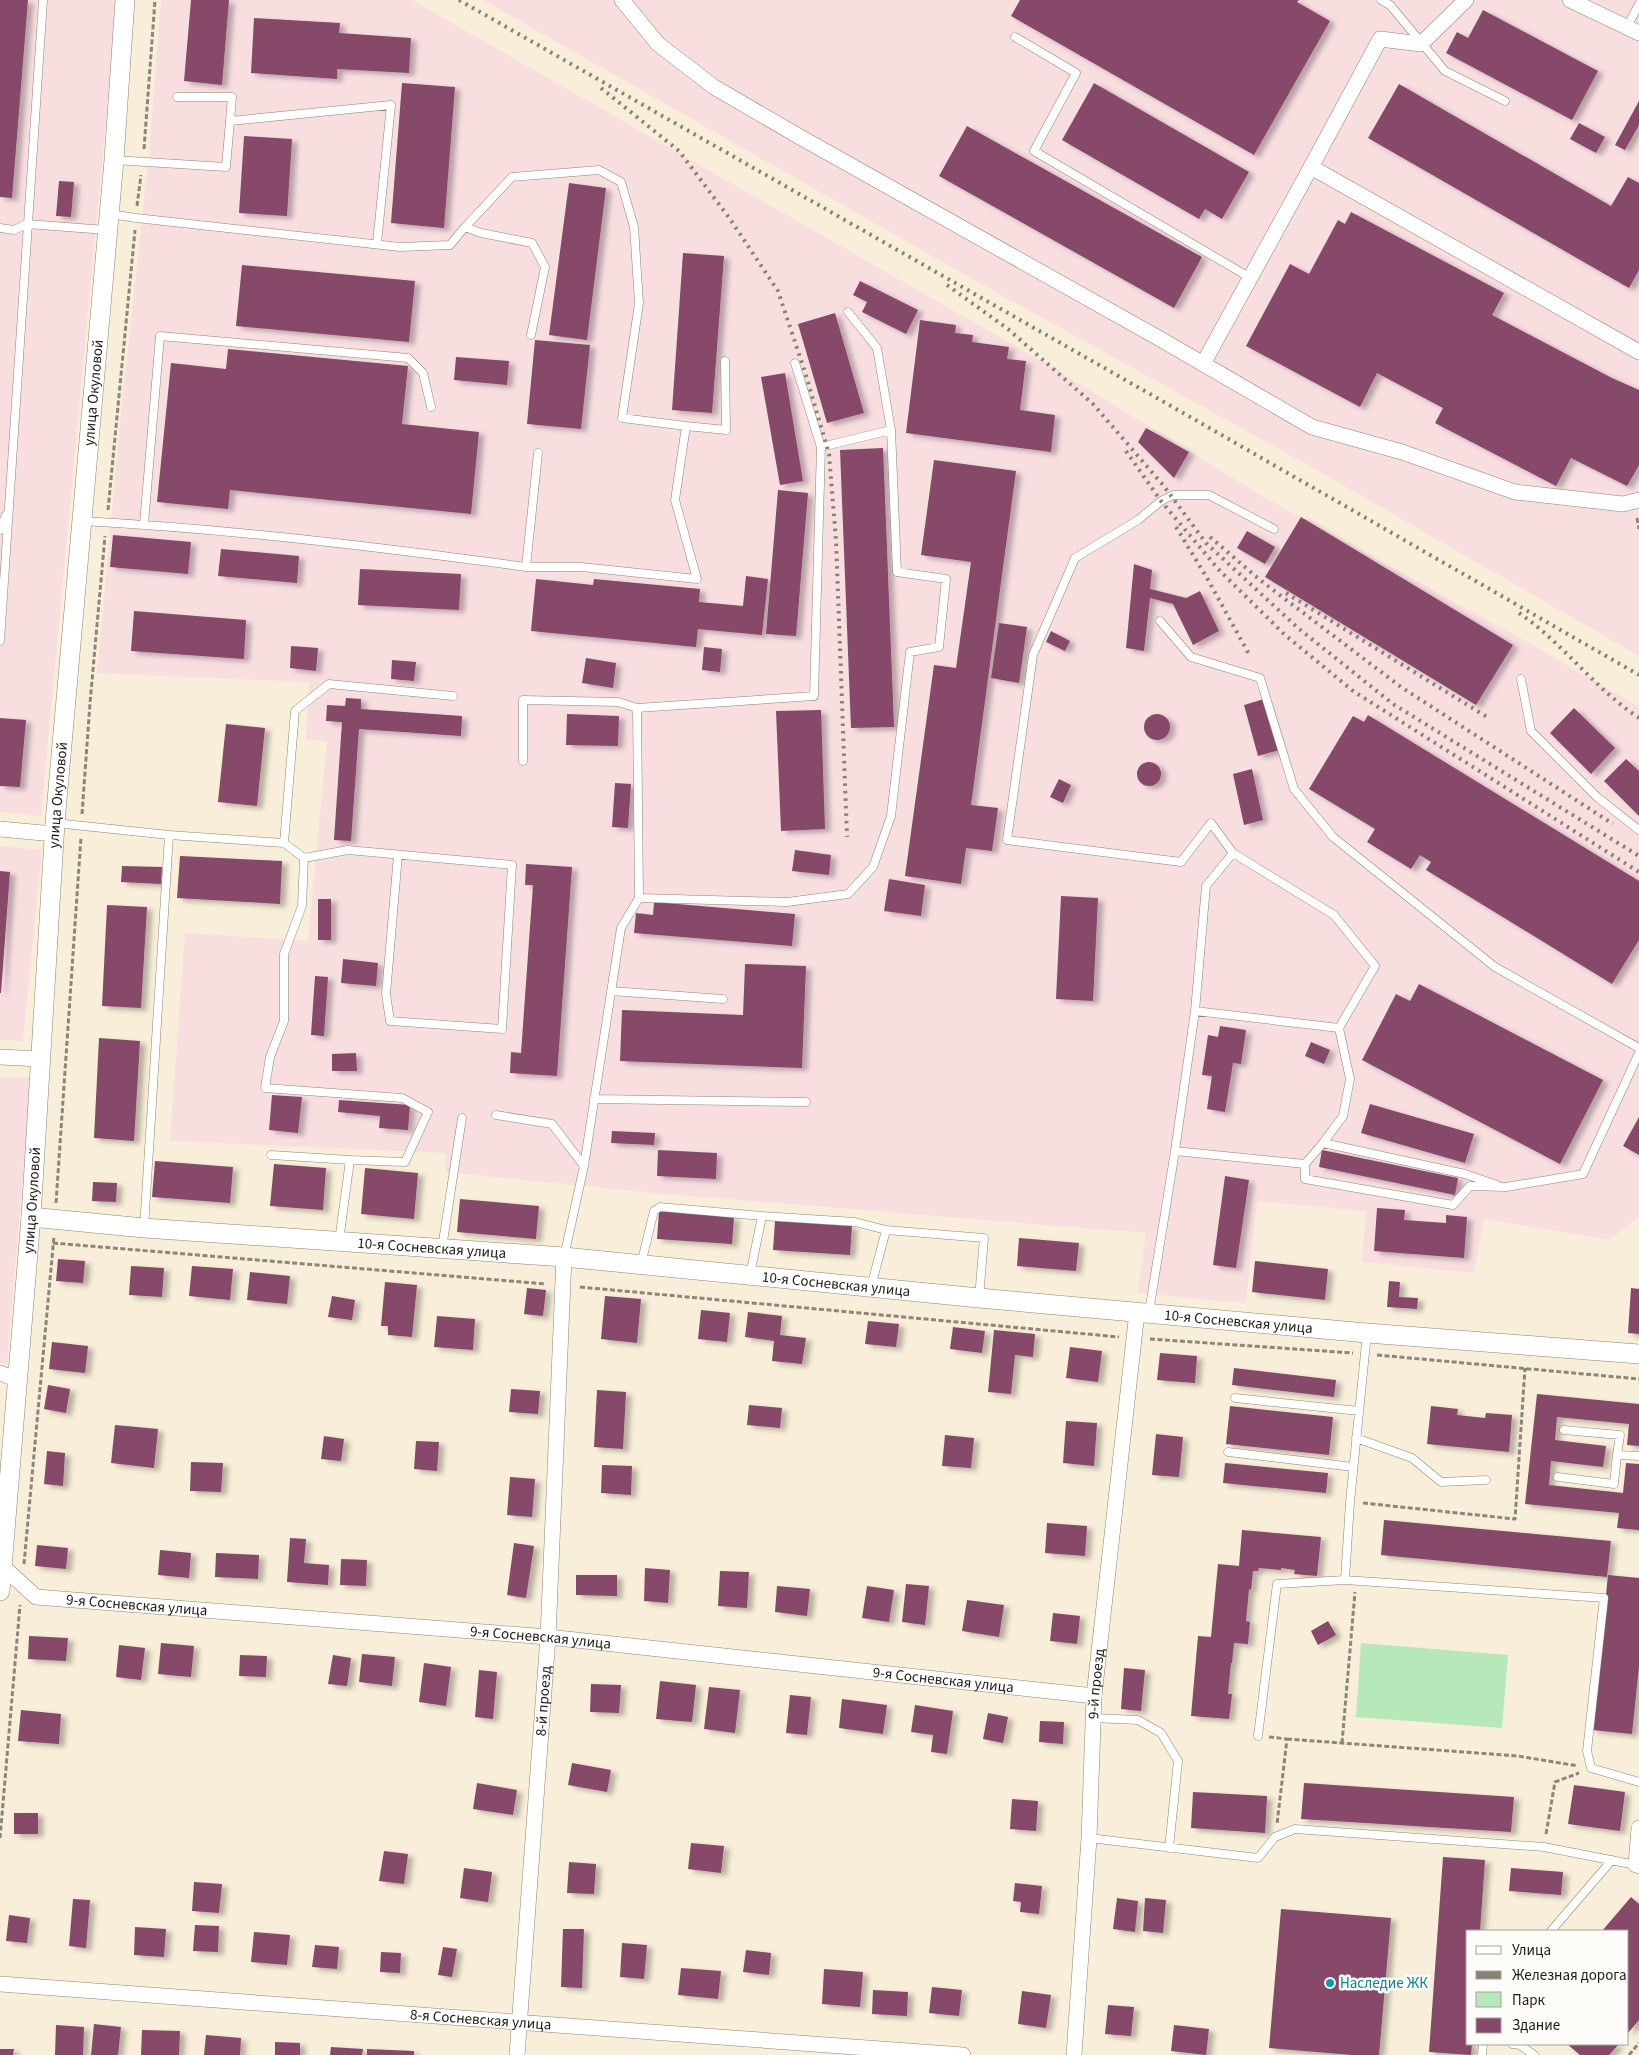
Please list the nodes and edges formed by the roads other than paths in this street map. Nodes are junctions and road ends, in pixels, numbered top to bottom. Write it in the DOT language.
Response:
graph roads {
  1 [pos="43,0"];
  2 [pos="125,0"];
  3 [pos="622,0"];
  4 [pos="1381,0"];
  5 [pos="1466,0"];
  6 [pos="1570,0"];
  7 [pos="1639,4"];
  8 [pos="1633,30"];
  9 [pos="1015,36"];
  10 [pos="1421,44"];
  11 [pos="177,97"];
  12 [pos="1505,101"];
  13 [pos="230,120"];
  14 [pos="114,160"];
  15 [pos="1311,167"];
  16 [pos="108,222"];
  17 [pos="27,224"];
  18 [pos="465,227"];
  19 [pos="0,228"];
  20 [pos="377,243"];
  21 [pos="1250,278"];
  22 [pos="848,312"];
  23 [pos="531,335"];
  24 [pos="1639,352"];
  25 [pos="725,360"];
  26 [pos="795,363"];
  27 [pos="1202,364"];
  28 [pos="431,407"];
  29 [pos="686,426"];
  30 [pos="891,430"];
  31 [pos="821,447"];
  32 [pos="538,452"];
  33 [pos="1639,500"];
  34 [pos="9,509"];
  35 [pos="82,521"];
  36 [pos="144,524"];
  37 [pos="1274,529"];
  38 [pos="0,530"];
  39 [pos="526,567"];
  40 [pos="1160,620"];
  41 [pos="0,642"];
  42 [pos="1521,679"];
  43 [pos="453,696"];
  44 [pos="636,708"];
  45 [pos="522,761"];
  46 [pos="0,829"];
  47 [pos="55,829"];
  48 [pos="1639,830"];
  49 [pos="169,835"];
  50 [pos="284,843"];
  51 [pos="1233,853"];
  52 [pos="398,855"];
  53 [pos="304,858"];
  54 [pos="639,898"];
  55 [pos="611,991"];
  56 [pos="723,999"];
  57 [pos="1195,1011"];
  58 [pos="1339,1028"];
  59 [pos="1639,1048"];
  60 [pos="1639,1053"];
  61 [pos="0,1057"];
  62 [pos="40,1059"];
  63 [pos="594,1099"];
  64 [pos="806,1102"];
  65 [pos="496,1116"];
  66 [pos="462,1118"];
  67 [pos="1323,1143"];
  68 [pos="1176,1151"];
  69 [pos="272,1155"];
  70 [pos="350,1160"];
  71 [pos="1305,1164"];
  72 [pos="584,1166"];
  73 [pos="1506,1187"];
  74 [pos="762,1216"];
  75 [pos="31,1217"];
  76 [pos="144,1228"];
  77 [pos="886,1230"];
  78 [pos="339,1241"];
  79 [pos="442,1248"];
  80 [pos="564,1257"];
  81 [pos="641,1264"];
  82 [pos="750,1275"];
  83 [pos="871,1287"];
  84 [pos="979,1298"];
  85 [pos="1143,1312"];
  86 [pos="1367,1333"];
  87 [pos="1639,1354"];
  88 [pos="0,1373"];
  89 [pos="18,1380"];
  90 [pos="1235,1398"];
  91 [pos="1359,1411"];
  92 [pos="1564,1430"];
  93 [pos="1356,1438"];
  94 [pos="1228,1452"];
  95 [pos="1617,1455"];
  96 [pos="1639,1456"];
  97 [pos="1354,1467"];
  98 [pos="1558,1477"];
  99 [pos="1486,1480"];
  100 [pos="1,1565"];
  101 [pos="1345,1580"];
  102 [pos="0,1592"];
  103 [pos="548,1636"];
  104 [pos="1094,1696"];
  105 [pos="1093,1718"];
  106 [pos="1258,1736"];
  107 [pos="1639,1782"];
  108 [pos="1639,1828"];
  109 [pos="1089,1838"];
  110 [pos="1169,1848"];
  111 [pos="1612,1860"];
  112 [pos="1638,1865"];
  113 [pos="1552,1930"];
  114 [pos="0,1984"];
  115 [pos="519,2022"];
  116 [pos="1520,2045"];
  117 [pos="517,2055"];
  118 [pos="963,2055"];
  119 [pos="1074,2055"];
  120 [pos="1534,2055"];
  1 -- 17 [label="lane"];
  2 -- 14 [label="street, улица Окуловой"];
  3 -- 27 [label="street"];
  4 -- 10 [label="lane"];
  5 -- 10 [label="street"];
  6 -- 8 [label="street"];
  7 -- 8 [label="lane"];
  9 -- 21 [label="lane"];
  10 -- 12 [label="lane"];
  10 -- 15 [label="street"];
  11 -- 13 [label="lane"];
  13 -- 14 [label="lane"];
  13 -- 20 [label="lane"];
  14 -- 16 [label="street, улица Окуловой"];
  15 -- 21 [label="street"];
  15 -- 24 [label="street"];
  16 -- 17 [label="lane"];
  16 -- 20 [label="lane"];
  16 -- 35 [label="street, улица Окуловой"];
  17 -- 19 [label="lane"];
  17 -- 34 [label="lane"];
  18 -- 20 [label="lane"];
  18 -- 23 [label="lane"];
  18 -- 29 [label="lane"];
  21 -- 27 [label="street"];
  22 -- 30 [label="lane"];
  25 -- 29 [label="lane"];
  26 -- 31 [label="lane"];
  27 -- 33 [label="street"];
  28 -- 36 [label="lane"];
  29 -- 39 [label="lane"];
  30 -- 31 [label="lane"];
  30 -- 54 [label="lane"];
  31 -- 44 [label="lane"];
  32 -- 39 [label="lane"];
  34 -- 38 [label="lane"];
  34 -- 41 [label="lane"];
  35 -- 36 [label="lane"];
  35 -- 47 [label="street, улица Окуловой"];
  36 -- 39 [label="lane"];
  37 -- 51 [label="lane"];
  40 -- 59 [label="lane"];
  42 -- 48 [label="lane"];
  43 -- 50 [label="lane"];
  44 -- 45 [label="lane"];
  44 -- 54 [label="lane"];
  46 -- 47 [label="street"];
  47 -- 49 [label="lane"];
  47 -- 62 [label="street, улица Окуловой"];
  49 -- 50 [label="lane"];
  49 -- 76 [label="lane"];
  50 -- 53 [label="lane"];
  51 -- 57 [label="lane"];
  51 -- 58 [label="lane"];
  52 -- 52 [label="lane"];
  52 -- 53 [label="lane"];
  53 -- 70 [label="lane"];
  54 -- 55 [label="lane"];
  55 -- 56 [label="lane"];
  55 -- 63 [label="lane"];
  57 -- 58 [label="lane"];
  57 -- 68 [label="lane"];
  58 -- 67 [label="lane"];
  60 -- 73 [label="lane"];
  61 -- 62 [label="street"];
  62 -- 75 [label="street, улица Окуловой"];
  63 -- 64 [label="lane"];
  63 -- 72 [label="lane"];
  65 -- 72 [label="lane"];
  66 -- 79 [label="lane"];
  67 -- 71 [label="lane"];
  67 -- 73 [label="lane"];
  68 -- 71 [label="lane"];
  68 -- 85 [label="lane"];
  69 -- 70 [label="lane"];
  70 -- 78 [label="lane"];
  71 -- 73 [label="lane"];
  72 -- 80 [label="lane"];
  74 -- 77 [label="lane"];
  74 -- 81 [label="lane"];
  74 -- 82 [label="lane"];
  75 -- 76 [label="street, 10-я Сосневская улица"];
  75 -- 89 [label="street, улица Окуловой"];
  76 -- 78 [label="street, 10-я Сосневская улица"];
  77 -- 83 [label="lane"];
  77 -- 84 [label="lane"];
  78 -- 79 [label="street, 10-я Сосневская улица"];
  79 -- 80 [label="street, 10-я Сосневская улица"];
  80 -- 81 [label="street, 10-я Сосневская улица"];
  80 -- 103 [label="street, 8-й проезд"];
  81 -- 82 [label="street, 10-я Сосневская улица"];
  82 -- 83 [label="street, 10-я Сосневская улица"];
  83 -- 84 [label="street, 10-я Сосневская улица"];
  84 -- 85 [label="street, 10-я Сосневская улица"];
  85 -- 86 [label="street, 10-я Сосневская улица"];
  85 -- 104 [label="street, 9-й проезд"];
  86 -- 87 [label="street, 10-я Сосневская улица"];
  86 -- 91 [label="lane"];
  88 -- 89 [label="street"];
  89 -- 100 [label="street, улица Окуловой"];
  90 -- 91 [label="lane"];
  91 -- 93 [label="lane"];
  92 -- 95 [label="lane"];
  93 -- 97 [label="lane"];
  93 -- 99 [label="lane"];
  94 -- 97 [label="lane"];
  95 -- 96 [label="lane"];
  95 -- 98 [label="lane"];
  97 -- 101 [label="lane"];
  100 -- 102 [label="street, улица Окуловой"];
  100 -- 103 [label="street, 9-я Сосневская улица"];
  101 -- 106 [label="lane"];
  101 -- 107 [label="lane"];
  103 -- 104 [label="street, 9-я Сосневская улица"];
  103 -- 115 [label="street, 8-й проезд"];
  104 -- 105 [label="street, 9-й проезд"];
  105 -- 109 [label="street, 9-й проезд"];
  105 -- 110 [label="lane"];
  108 -- 112 [label="street"];
  109 -- 110 [label="lane"];
  109 -- 119 [label="street, 9-й проезд"];
  110 -- 111 [label="lane"];
  111 -- 112 [label="lane"];
  111 -- 113 [label="lane"];
  114 -- 115 [label="street, 8-я Сосневская улица"];
  115 -- 117 [label="street, 8-й проезд"];
  115 -- 118 [label="street, 8-я Сосневская улица"];
  116 -- 120 [label="lane"];
}
